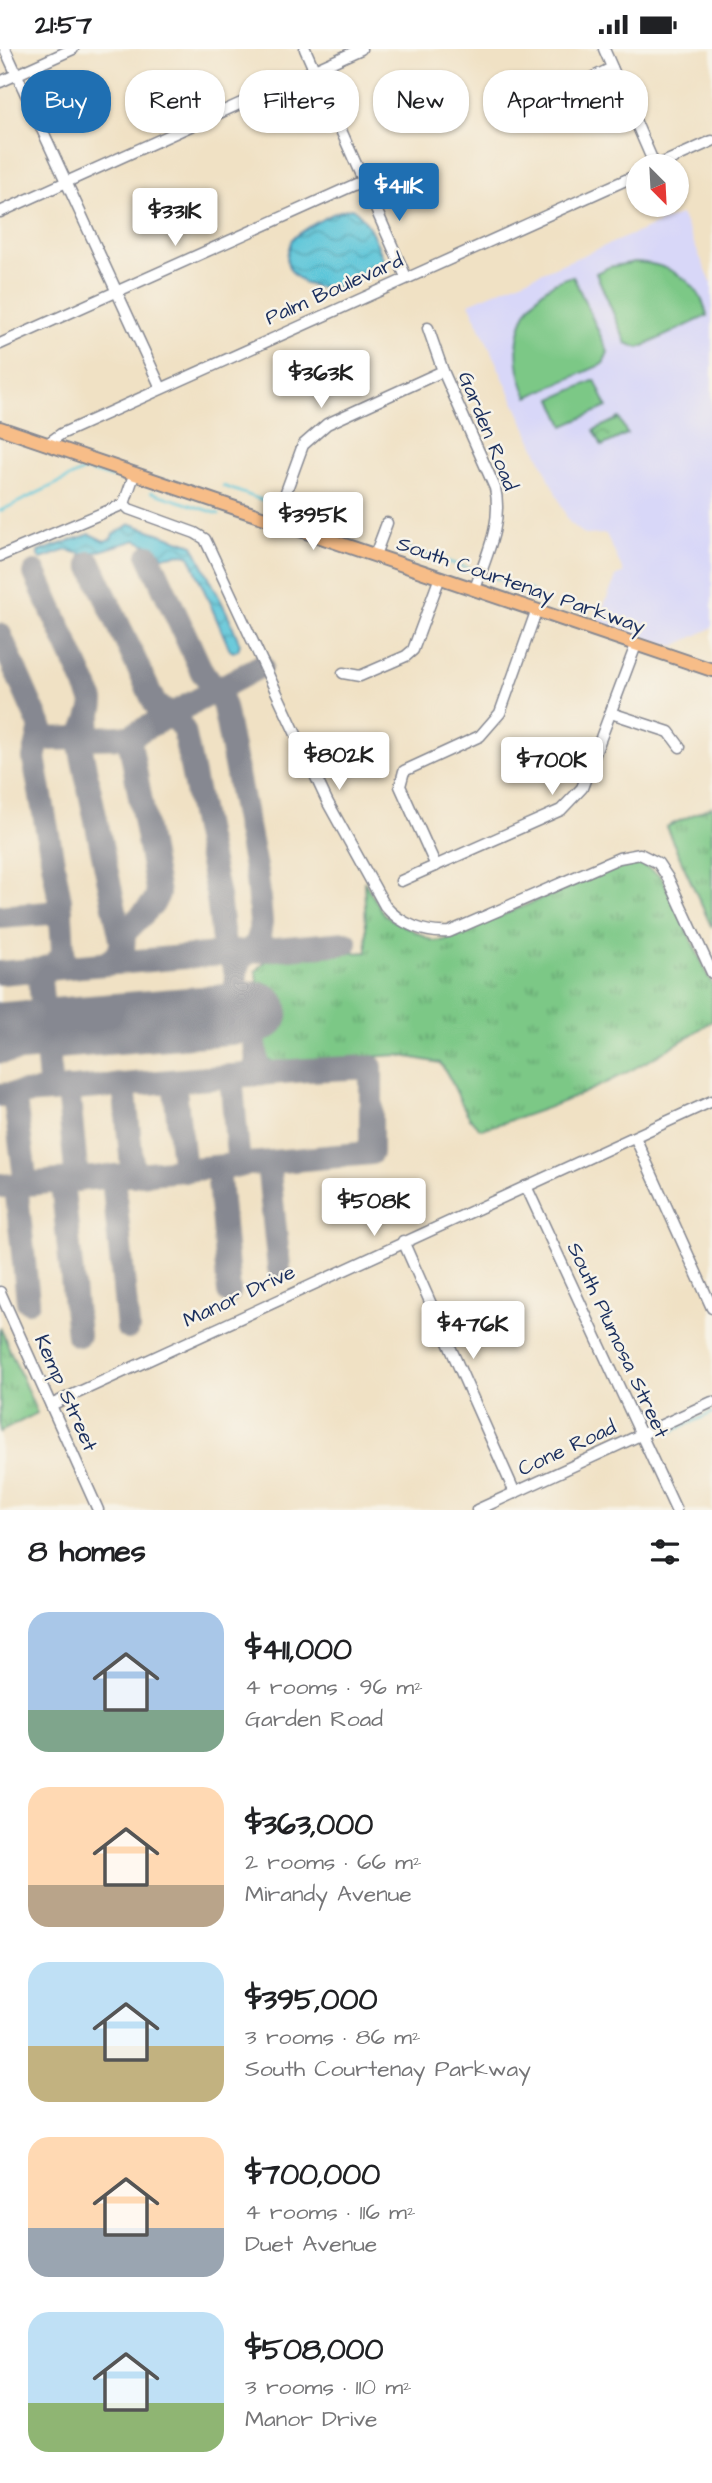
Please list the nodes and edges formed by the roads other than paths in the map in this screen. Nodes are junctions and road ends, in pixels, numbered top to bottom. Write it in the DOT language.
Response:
graph roads {
  1 [pos="5,49"];
  2 [pos="73,49"];
  3 [pos="305,49"];
  4 [pos="361,49"];
  5 [pos="604,49"];
  6 [pos="612,68"];
  7 [pos="315,70"];
  8 [pos="608,70"];
  9 [pos="17,74"];
  10 [pos="0,82"];
  11 [pos="239,104"];
  12 [pos="342,133"];
  13 [pos="712,141"];
  14 [pos="650,154"];
  15 [pos="682,154"];
  16 [pos="626,180"];
  17 [pos="363,181"];
  18 [pos="68,182"];
  19 [pos="0,212"];
  20 [pos="406,277"];
  21 [pos="117,291"];
  22 [pos="428,328"];
  23 [pos="0,344"];
  24 [pos="443,372"];
  25 [pos="161,388"];
  26 [pos="0,428"];
  27 [pos="47,444"];
  28 [pos="134,475"];
  29 [pos="124,504"];
  30 [pos="275,522"];
  31 [pos="387,523"];
  32 [pos="0,555"];
  33 [pos="375,555"];
  34 [pos="440,577"];
  35 [pos="475,589"];
  36 [pos="537,612"];
  37 [pos="636,645"];
  38 [pos="712,670"];
  39 [pos="343,673"];
  40 [pos="611,713"];
  41 [pos="680,747"];
  42 [pos="436,866"];
  43 [pos="401,881"];
  44 [pos="712,973"];
  45 [pos="712,1101"];
  46 [pos="635,1137"];
  47 [pos="526,1186"];
  48 [pos="403,1241"];
  49 [pos="0,1291"];
  50 [pos="712,1308"];
  51 [pos="712,1402"];
  52 [pos="51,1405"];
  53 [pos="640,1435"];
  54 [pos="515,1493"];
  55 [pos="98,1510"];
  56 [pos="477,1510"];
  57 [pos="676,1510"];
  1 -- 9 [label="street"];
  2 -- 9 [label="street"];
  3 -- 7 [label="street"];
  4 -- 7 [label="street"];
  5 -- 6 [label="street"];
  6 -- 8 [label="street"];
  6 -- 14 [label="street"];
  9 -- 10 [label="street"];
  9 -- 18 [label="street"];
  11 -- 18 [label="street"];
  12 -- 17 [label="street"];
  13 -- 15 [label="street"];
  16 -- 20 [label="street, Palm Boulevard"];
  17 -- 20 [label="street"];
  17 -- 21 [label="street"];
  18 -- 19 [label="street"];
  18 -- 21 [label="street"];
  20 -- 25 [label="street, Palm Boulevard"];
  21 -- 23 [label="street"];
  21 -- 25 [label="street"];
  22 -- 24 [label="street, Garden Road"];
  24 -- 30 [label="street"];
  24 -- 35 [label="street, Garden Road"];
  25 -- 27 [label="street, Palm Boulevard"];
  26 -- 27 [label="main road, South Courtenay Parkway"];
  27 -- 28 [label="main road, South Courtenay Parkway"];
  28 -- 29 [label="street"];
  28 -- 30 [label="main road, South Courtenay Parkway"];
  29 -- 32 [label="street"];
  29 -- 44 [label="street"];
  30 -- 33 [label="main road, South Courtenay Parkway"];
  31 -- 33 [label="street"];
  33 -- 34 [label="main road, South Courtenay Parkway"];
  34 -- 35 [label="main road, South Courtenay Parkway"];
  34 -- 39 [label="street"];
  35 -- 36 [label="main road, South Courtenay Parkway"];
  36 -- 37 [label="main road, South Courtenay Parkway"];
  36 -- 42 [label="street"];
  37 -- 38 [label="main road, South Courtenay Parkway"];
  37 -- 40 [label="street"];
  40 -- 41 [label="street"];
  40 -- 42 [label="street"];
  42 -- 43 [label="street"];
  45 -- 46 [label="street, Manor Drive"];
  46 -- 47 [label="street, Manor Drive"];
  46 -- 50 [label="street"];
  47 -- 48 [label="street, Manor Drive"];
  47 -- 53 [label="street, South Plumosa Street"];
  48 -- 52 [label="street, Manor Drive"];
  48 -- 54 [label="street"];
  49 -- 52 [label="street, Kemp Street"];
  51 -- 53 [label="street, Cone Road"];
  52 -- 55 [label="street, Kemp Street"];
  53 -- 54 [label="street, Cone Road"];
  53 -- 57 [label="street, South Plumosa Street"];
  54 -- 56 [label="street, Cone Road"];
}
